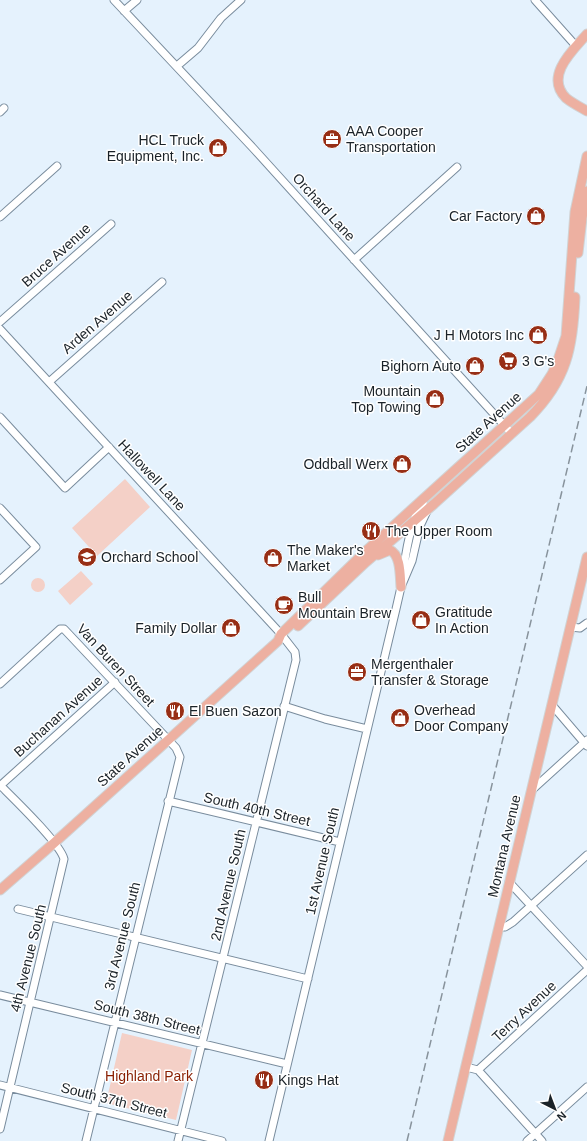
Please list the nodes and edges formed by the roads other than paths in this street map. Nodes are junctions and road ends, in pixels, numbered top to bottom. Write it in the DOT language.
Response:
graph roads {
  1 [pos="114,0"];
  2 [pos="137,0"];
  3 [pos="241,0"];
  4 [pos="535,0"];
  5 [pos="124,11"];
  6 [pos="587,34"];
  7 [pos="576,46"];
  8 [pos="176,66"];
  9 [pos="587,111"];
  10 [pos="587,156"];
  11 [pos="57,166"];
  12 [pos="457,167"];
  13 [pos="587,191"];
  14 [pos="0,217"];
  15 [pos="111,224"];
  16 [pos="354,260"];
  17 [pos="162,282"];
  18 [pos="0,322"];
  19 [pos="0,329"];
  20 [pos="49,382"];
  21 [pos="0,417"];
  22 [pos="505,426"];
  23 [pos="512,434"];
  24 [pos="109,447"];
  25 [pos="465,462"];
  26 [pos="0,508"];
  27 [pos="430,508"];
  28 [pos="414,521"];
  29 [pos="587,557"];
  30 [pos="366,562"];
  31 [pos="0,580"];
  32 [pos="401,587"];
  33 [pos="587,623"];
  34 [pos="570,627"];
  35 [pos="281,638"];
  36 [pos="115,682"];
  37 [pos="0,684"];
  38 [pos="552,705"];
  39 [pos="284,706"];
  40 [pos="367,729"];
  41 [pos="169,740"];
  42 [pos="586,743"];
  43 [pos="0,785"];
  44 [pos="531,790"];
  45 [pos="168,801"];
  46 [pos="256,821"];
  47 [pos="340,842"];
  48 [pos="54,843"];
  49 [pos="587,854"];
  50 [pos="509,882"];
  51 [pos="0,890"];
  52 [pos="532,906"];
  53 [pos="18,909"];
  54 [pos="51,917"];
  55 [pos="499,927"];
  56 [pos="136,937"];
  57 [pos="223,959"];
  58 [pos="587,966"];
  59 [pos="587,970"];
  60 [pos="308,979"];
  61 [pos="0,995"];
  62 [pos="30,1001"];
  63 [pos="115,1023"];
  64 [pos="203,1044"];
  65 [pos="287,1064"];
  66 [pos="466,1067"];
  67 [pos="478,1070"];
  68 [pos="0,1085"];
  69 [pos="587,1087"];
  70 [pos="11,1088"];
  71 [pos="95,1109"];
  72 [pos="0,1129"];
  73 [pos="181,1130"];
  74 [pos="535,1133"];
  75 [pos="86,1141"];
  76 [pos="178,1141"];
  77 [pos="222,1141"];
  78 [pos="269,1141"];
  79 [pos="448,1141"];
  80 [pos="527,1141"];
  81 [pos="542,1141"];
  1 -- 5 [label="street, Orchard Lane"];
  2 -- 5 [label="street"];
  3 -- 8 [label="street"];
  4 -- 7 [label="street"];
  5 -- 8 [label="street, Orchard Lane"];
  6 -- 7 [label="main road"];
  7 -- 9 [label="main road"];
  8 -- 16 [label="street, Orchard Lane"];
  10 -- 22 [label="main road, State Avenue"];
  11 -- 14 [label="street"];
  12 -- 16 [label="street"];
  13 -- 23 [label="main road, State Avenue"];
  15 -- 18 [label="street, Bruce Avenue"];
  16 -- 22 [label="street, Orchard Lane"];
  17 -- 20 [label="street, Arden Avenue"];
  19 -- 20 [label="street, Hallowell Lane"];
  20 -- 24 [label="street, Hallowell Lane"];
  21 -- 24 [label="street"];
  22 -- 23 [label="street, Orchard Lane"];
  22 -- 25 [label="main road, State Avenue"];
  23 -- 27 [label="main road, State Avenue"];
  24 -- 35 [label="street, Hallowell Lane"];
  25 -- 28 [label="street, 1st Avenue South"];
  25 -- 35 [label="main road, State Avenue"];
  26 -- 31 [label="street"];
  27 -- 28 [label="main road, State Avenue"];
  27 -- 32 [label="street, 1st Avenue South"];
  28 -- 30 [label="main road, State Avenue"];
  28 -- 32 [label="street, 1st Avenue South"];
  29 -- 34 [label="main road, Montana Avenue"];
  30 -- 32 [label="main road"];
  30 -- 35 [label="main road, State Avenue"];
  32 -- 40 [label="street, 1st Avenue South"];
  33 -- 34 [label="street"];
  34 -- 38 [label="main road, Montana Avenue"];
  35 -- 39 [label="street, 2nd Avenue South"];
  35 -- 41 [label="main road, State Avenue"];
  36 -- 37 [label="street, Van Buren Street"];
  36 -- 41 [label="street, Van Buren Street"];
  36 -- 43 [label="street, Buchanan Avenue"];
  38 -- 42 [label="street"];
  38 -- 44 [label="main road, Montana Avenue"];
  39 -- 40 [label="street"];
  39 -- 46 [label="street, 2nd Avenue South"];
  40 -- 47 [label="street, 1st Avenue South"];
  41 -- 45 [label="street, 3rd Avenue South"];
  41 -- 48 [label="main road, State Avenue"];
  42 -- 44 [label="street"];
  43 -- 48 [label="street, 4th Avenue South"];
  44 -- 50 [label="main road, Montana Avenue"];
  45 -- 46 [label="street, South 40th Street"];
  45 -- 56 [label="street, 3rd Avenue South"];
  46 -- 47 [label="street, South 40th Street"];
  46 -- 57 [label="street, 2nd Avenue South"];
  47 -- 60 [label="street, 1st Avenue South"];
  48 -- 51 [label="main road, State Avenue"];
  48 -- 54 [label="street, 4th Avenue South"];
  49 -- 52 [label="street"];
  50 -- 52 [label="street"];
  50 -- 55 [label="main road, Montana Avenue"];
  52 -- 55 [label="street"];
  52 -- 58 [label="street"];
  53 -- 54 [label="street"];
  54 -- 56 [label="street"];
  54 -- 62 [label="street, 4th Avenue South"];
  55 -- 66 [label="main road, Montana Avenue"];
  56 -- 57 [label="street"];
  56 -- 63 [label="street, 3rd Avenue South"];
  57 -- 60 [label="street"];
  57 -- 64 [label="street, 2nd Avenue South"];
  59 -- 67 [label="street, Terry Avenue"];
  60 -- 65 [label="street, 1st Avenue South"];
  61 -- 62 [label="street, South 38th Street"];
  62 -- 63 [label="street, South 38th Street"];
  62 -- 70 [label="street, 4th Avenue South"];
  63 -- 64 [label="street, South 38th Street"];
  63 -- 71 [label="street, 3rd Avenue South"];
  64 -- 65 [label="street, South 38th Street"];
  64 -- 73 [label="street, 2nd Avenue South"];
  65 -- 78 [label="street, 1st Avenue South"];
  66 -- 67 [label="street"];
  66 -- 79 [label="main road, Montana Avenue"];
  67 -- 74 [label="street"];
  68 -- 70 [label="street, South 37th Street"];
  69 -- 74 [label="street"];
  70 -- 71 [label="street, South 37th Street"];
  70 -- 72 [label="street, 4th Avenue South"];
  71 -- 73 [label="street, South 37th Street"];
  71 -- 75 [label="street, 3rd Avenue South"];
  73 -- 76 [label="street, 2nd Avenue South"];
  73 -- 77 [label="street, South 37th Street"];
  74 -- 80 [label="street"];
  74 -- 81 [label="street"];
}
